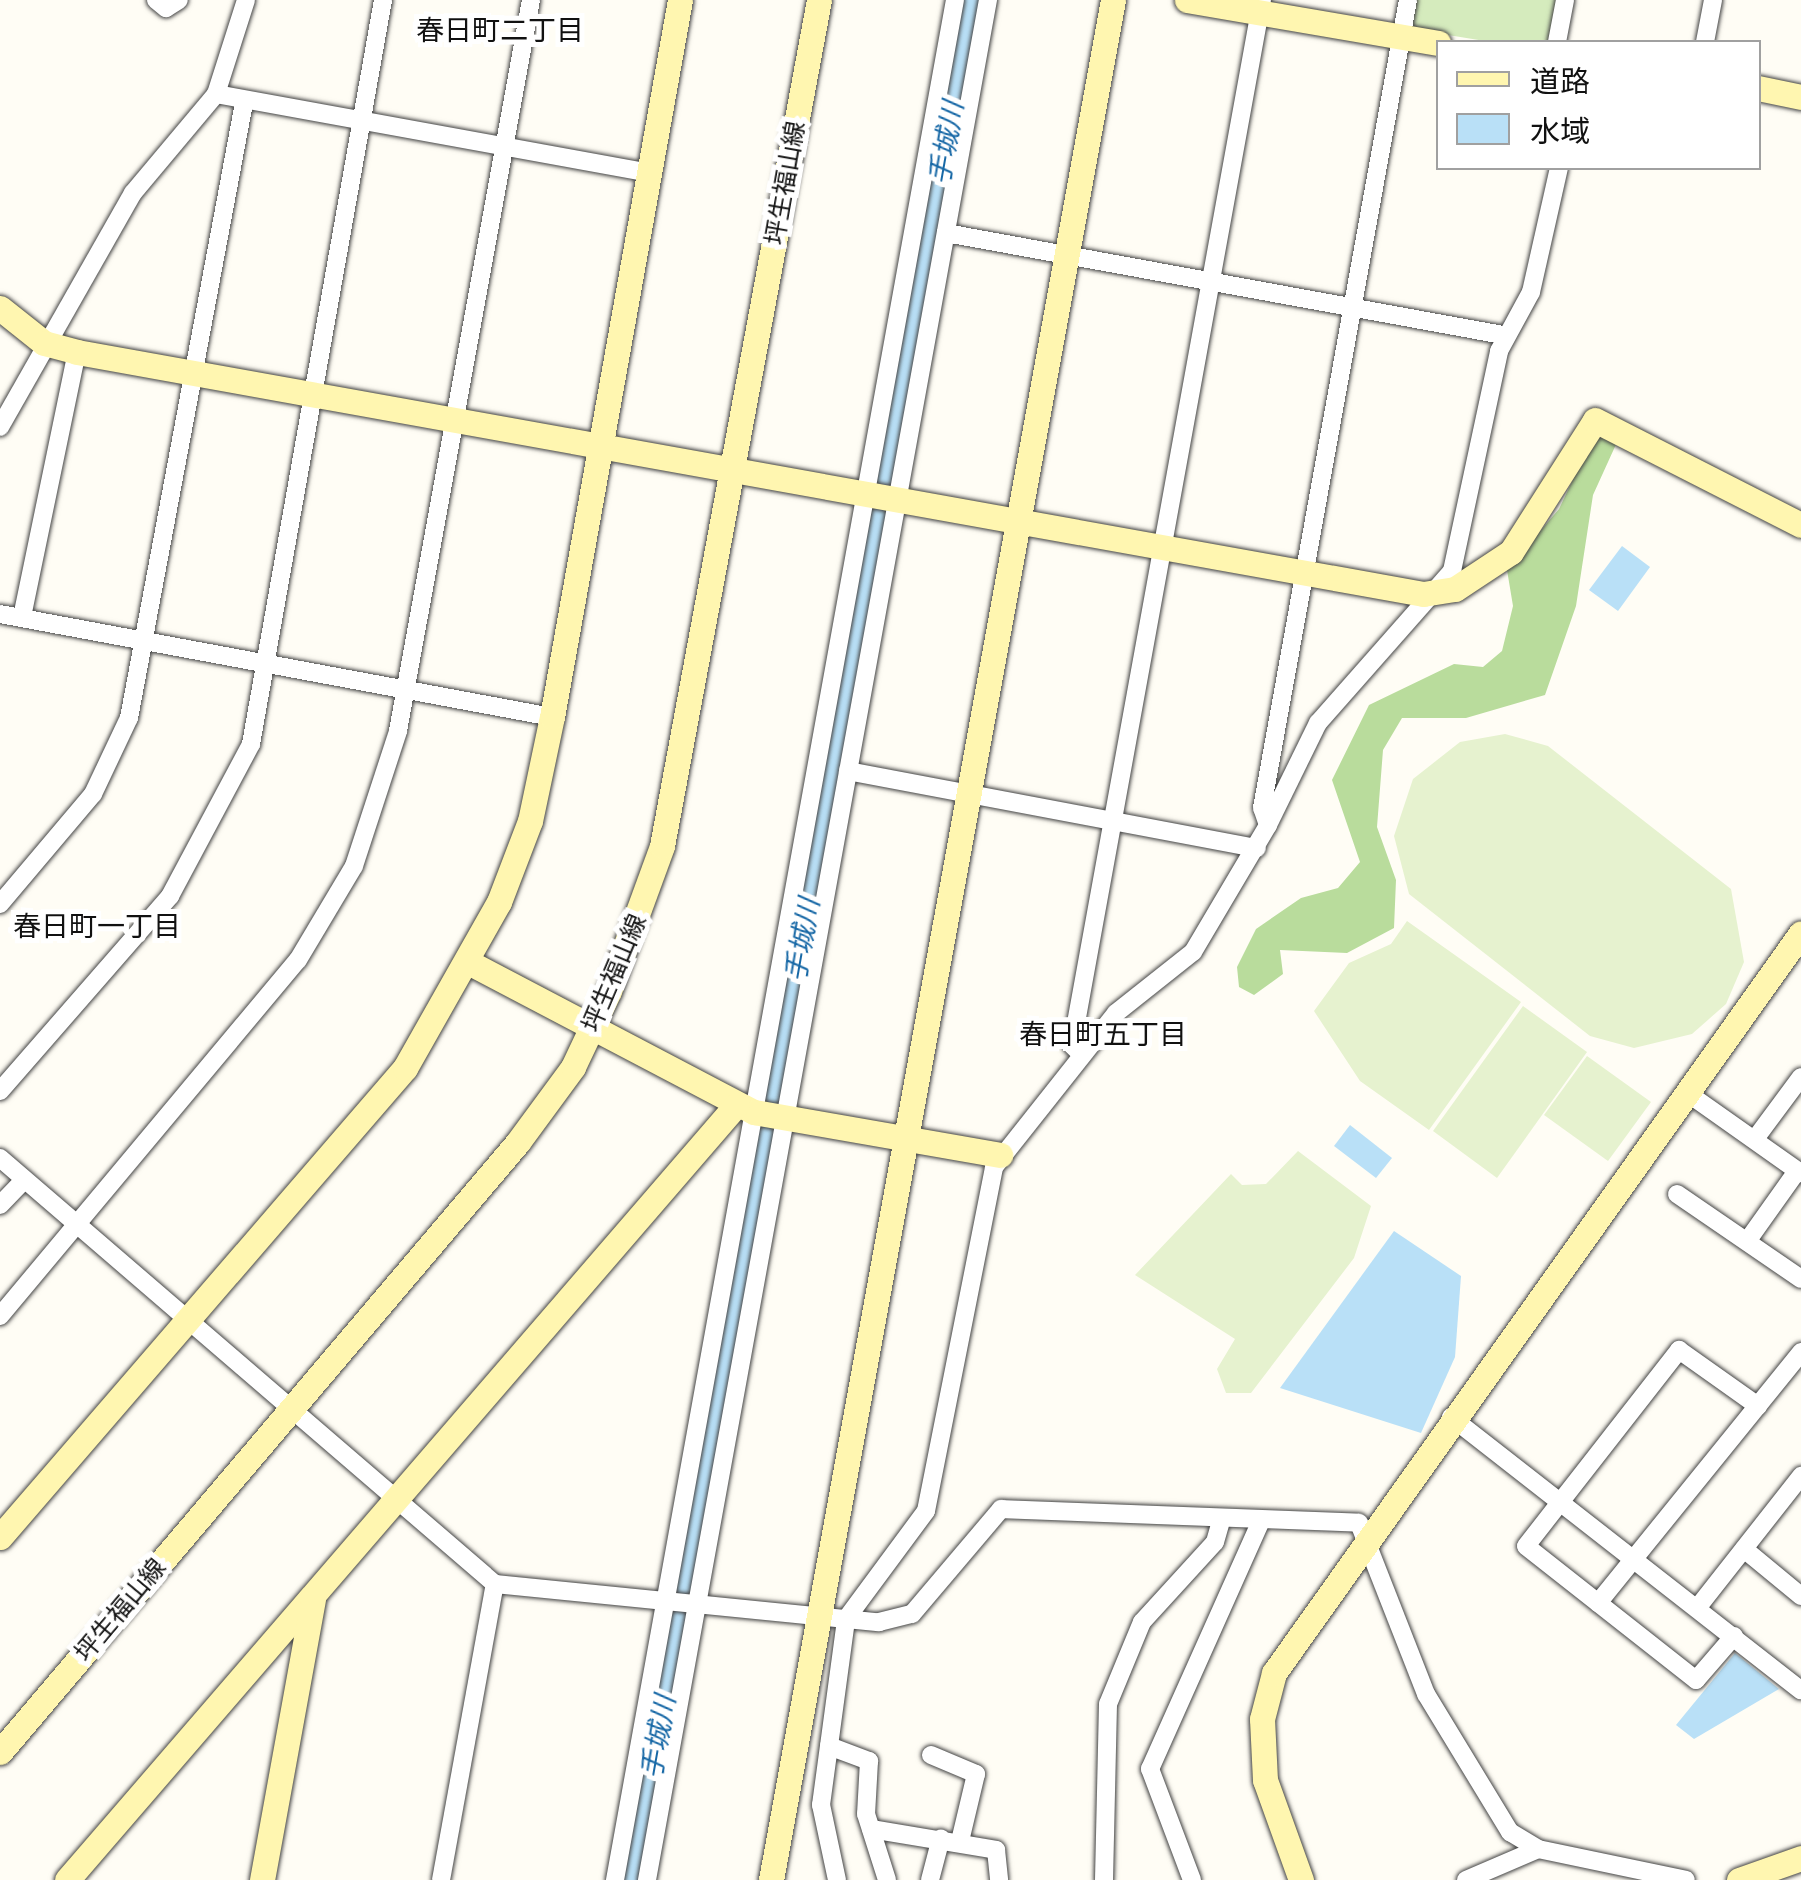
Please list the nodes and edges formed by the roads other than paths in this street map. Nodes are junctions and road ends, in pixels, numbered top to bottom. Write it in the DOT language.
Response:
graph roads {
  1 [pos="156,0"];
  2 [pos="180,0"];
  3 [pos="246,0"];
  4 [pos="382,0"];
  5 [pos="530,0"];
  6 [pos="680,0"];
  7 [pos="819,0"];
  8 [pos="955,0"];
  9 [pos="988,0"];
  10 [pos="1113,0"];
  11 [pos="1188,0"];
  12 [pos="1408,0"];
  13 [pos="1565,0"];
  14 [pos="1713,0"];
  15 [pos="1261,6"];
  16 [pos="1402,37"];
  17 [pos="1557,40"];
  18 [pos="1706,40"];
  19 [pos="1436,43"];
  20 [pos="1761,89"];
  21 [pos="216,94"];
  22 [pos="1801,97"];
  23 [pos="244,104"];
  24 [pos="361,123"];
  25 [pos="502,148"];
  26 [pos="1559,170"];
  27 [pos="649,173"];
  28 [pos="946,232"];
  29 [pos="1066,255"];
  30 [pos="1211,280"];
  31 [pos="1352,306"];
  32 [pos="0,308"];
  33 [pos="1503,335"];
  34 [pos="44,343"];
  35 [pos="78,352"];
  36 [pos="192,368"];
  37 [pos="313,393"];
  38 [pos="450,417"];
  39 [pos="0,427"];
  40 [pos="598,444"];
  41 [pos="733,469"];
  42 [pos="881,493"];
  43 [pos="1017,519"];
  44 [pos="1801,524"];
  45 [pos="1164,544"];
  46 [pos="1304,569"];
  47 [pos="1438,594"];
  48 [pos="6,619"];
  49 [pos="143,638"];
  50 [pos="266,661"];
  51 [pos="405,691"];
  52 [pos="552,717"];
  53 [pos="848,771"];
  54 [pos="968,795"];
  55 [pos="1112,820"];
  56 [pos="1268,825"];
  57 [pos="1257,848"];
  58 [pos="0,904"];
  59 [pos="1801,933"];
  60 [pos="470,962"];
  61 [pos="592,1028"];
  62 [pos="1082,1055"];
  63 [pos="1801,1077"];
  64 [pos="0,1091"];
  65 [pos="1686,1092"];
  66 [pos="762,1112"];
  67 [pos="907,1138"];
  68 [pos="1755,1139"];
  69 [pos="1000,1155"];
  70 [pos="0,1158"];
  71 [pos="1799,1172"];
  72 [pos="24,1180"];
  73 [pos="1677,1194"];
  74 [pos="0,1205"];
  75 [pos="76,1224"];
  76 [pos="1748,1240"];
  77 [pos="1801,1278"];
  78 [pos="0,1316"];
  79 [pos="186,1318"];
  80 [pos="1801,1352"];
  81 [pos="1795,1372"];
  82 [pos="1758,1406"];
  83 [pos="291,1407"];
  84 [pos="1451,1417"];
  85 [pos="1801,1476"];
  86 [pos="397,1499"];
  87 [pos="1565,1500"];
  88 [pos="1260,1523"];
  89 [pos="1220,1524"];
  90 [pos="0,1537"];
  91 [pos="1364,1540"];
  92 [pos="1744,1549"];
  93 [pos="1636,1558"];
  94 [pos="495,1584"];
  95 [pos="1800,1592"];
  96 [pos="314,1596"];
  97 [pos="1598,1603"];
  98 [pos="681,1604"];
  99 [pos="1698,1607"];
  100 [pos="846,1619"];
  101 [pos="818,1620"];
  102 [pos="1734,1636"];
  103 [pos="1801,1690"];
  104 [pos="828,1746"];
  105 [pos="0,1752"];
  106 [pos="931,1755"];
  107 [pos="871,1829"];
  108 [pos="940,1838"];
  109 [pos="960,1841"];
  110 [pos="1538,1850"];
  111 [pos="1800,1866"];
  112 [pos="67,1880"];
  113 [pos="262,1880"];
  114 [pos="441,1880"];
  115 [pos="615,1880"];
  116 [pos="648,1880"];
  117 [pos="771,1880"];
  118 [pos="837,1880"];
  119 [pos="886,1880"];
  120 [pos="930,1880"];
  121 [pos="999,1880"];
  122 [pos="1104,1880"];
  123 [pos="1192,1880"];
  124 [pos="1301,1880"];
  125 [pos="1466,1880"];
  126 [pos="1686,1880"];
  127 [pos="1739,1880"];
  1 -- 2 [label="street"];
  3 -- 21 [label="street"];
  4 -- 24 [label="street"];
  5 -- 25 [label="street"];
  6 -- 27 [label="street"];
  7 -- 41 [label="street, 坪生福山線"];
  8 -- 42 [label="street"];
  9 -- 28 [label="street"];
  10 -- 29 [label="street"];
  11 -- 15 [label="street"];
  12 -- 16 [label="street"];
  13 -- 17 [label="street"];
  14 -- 18 [label="street"];
  15 -- 16 [label="street"];
  15 -- 30 [label="street"];
  16 -- 19 [label="street"];
  16 -- 31 [label="street"];
  20 -- 22 [label="street"];
  21 -- 23 [label="street"];
  21 -- 34 [label="street"];
  23 -- 24 [label="street"];
  23 -- 36 [label="street"];
  24 -- 25 [label="street"];
  24 -- 37 [label="street"];
  25 -- 27 [label="street"];
  25 -- 38 [label="street"];
  26 -- 33 [label="street"];
  27 -- 40 [label="street"];
  28 -- 29 [label="street"];
  28 -- 42 [label="street"];
  29 -- 30 [label="street"];
  29 -- 43 [label="street"];
  30 -- 31 [label="street"];
  30 -- 45 [label="street"];
  31 -- 33 [label="street"];
  31 -- 46 [label="street"];
  32 -- 34 [label="street"];
  33 -- 47 [label="street"];
  34 -- 35 [label="street"];
  34 -- 39 [label="street"];
  35 -- 36 [label="street"];
  35 -- 48 [label="street"];
  36 -- 37 [label="street"];
  36 -- 49 [label="street"];
  37 -- 38 [label="street"];
  37 -- 50 [label="street"];
  38 -- 40 [label="street"];
  38 -- 51 [label="street"];
  40 -- 41 [label="street"];
  40 -- 52 [label="street"];
  41 -- 42 [label="street"];
  41 -- 61 [label="street, 坪生福山線"];
  42 -- 43 [label="street"];
  42 -- 53 [label="street"];
  42 -- 66 [label="street"];
  43 -- 45 [label="street"];
  43 -- 54 [label="street"];
  44 -- 47 [label="street"];
  45 -- 46 [label="street"];
  45 -- 55 [label="street"];
  46 -- 47 [label="street"];
  46 -- 56 [label="street"];
  47 -- 56 [label="street"];
  48 -- 49 [label="street"];
  49 -- 50 [label="street"];
  49 -- 58 [label="street"];
  50 -- 51 [label="street"];
  50 -- 64 [label="street"];
  51 -- 52 [label="street"];
  51 -- 75 [label="street"];
  52 -- 60 [label="street"];
  53 -- 54 [label="street"];
  53 -- 66 [label="street"];
  54 -- 55 [label="street"];
  54 -- 67 [label="street"];
  55 -- 57 [label="street"];
  55 -- 62 [label="street"];
  56 -- 57 [label="street"];
  57 -- 62 [label="street"];
  59 -- 65 [label="street"];
  60 -- 61 [label="street"];
  60 -- 79 [label="street"];
  61 -- 66 [label="street"];
  61 -- 83 [label="street, 坪生福山線"];
  62 -- 69 [label="street"];
  63 -- 68 [label="street"];
  65 -- 68 [label="street"];
  65 -- 84 [label="street"];
  66 -- 67 [label="street"];
  66 -- 86 [label="street"];
  66 -- 98 [label="street"];
  66 -- 98 [label="street"];
  67 -- 69 [label="street"];
  67 -- 101 [label="street"];
  68 -- 71 [label="street"];
  69 -- 100 [label="street"];
  70 -- 72 [label="street"];
  71 -- 76 [label="street"];
  72 -- 74 [label="street"];
  72 -- 75 [label="street"];
  73 -- 76 [label="street"];
  75 -- 78 [label="street"];
  75 -- 79 [label="street"];
  76 -- 77 [label="street"];
  79 -- 83 [label="street"];
  79 -- 90 [label="street"];
  80 -- 81 [label="street"];
  81 -- 82 [label="street"];
  82 -- 87 [label="street"];
  82 -- 93 [label="street"];
  83 -- 86 [label="street"];
  83 -- 105 [label="street, 坪生福山線"];
  84 -- 87 [label="street"];
  84 -- 91 [label="street"];
  85 -- 92 [label="street"];
  86 -- 94 [label="street"];
  86 -- 96 [label="street"];
  87 -- 93 [label="street"];
  87 -- 97 [label="street"];
  88 -- 89 [label="street"];
  88 -- 91 [label="street"];
  88 -- 123 [label="street"];
  89 -- 100 [label="street"];
  89 -- 122 [label="street"];
  91 -- 110 [label="street"];
  91 -- 124 [label="street"];
  92 -- 95 [label="street"];
  92 -- 99 [label="street"];
  93 -- 97 [label="street"];
  93 -- 99 [label="street"];
  94 -- 98 [label="street"];
  94 -- 114 [label="street"];
  96 -- 112 [label="street"];
  96 -- 113 [label="street"];
  97 -- 102 [label="street"];
  98 -- 101 [label="street"];
  98 -- 115 [label="street"];
  98 -- 116 [label="street"];
  99 -- 102 [label="street"];
  100 -- 101 [label="street"];
  100 -- 104 [label="street"];
  101 -- 117 [label="street"];
  102 -- 103 [label="street"];
  104 -- 107 [label="street"];
  104 -- 118 [label="street"];
  106 -- 109 [label="street"];
  107 -- 108 [label="street"];
  107 -- 119 [label="street"];
  108 -- 109 [label="street"];
  108 -- 120 [label="street"];
  109 -- 121 [label="street"];
  110 -- 125 [label="street"];
  110 -- 126 [label="street"];
  111 -- 127 [label="street"];
}
